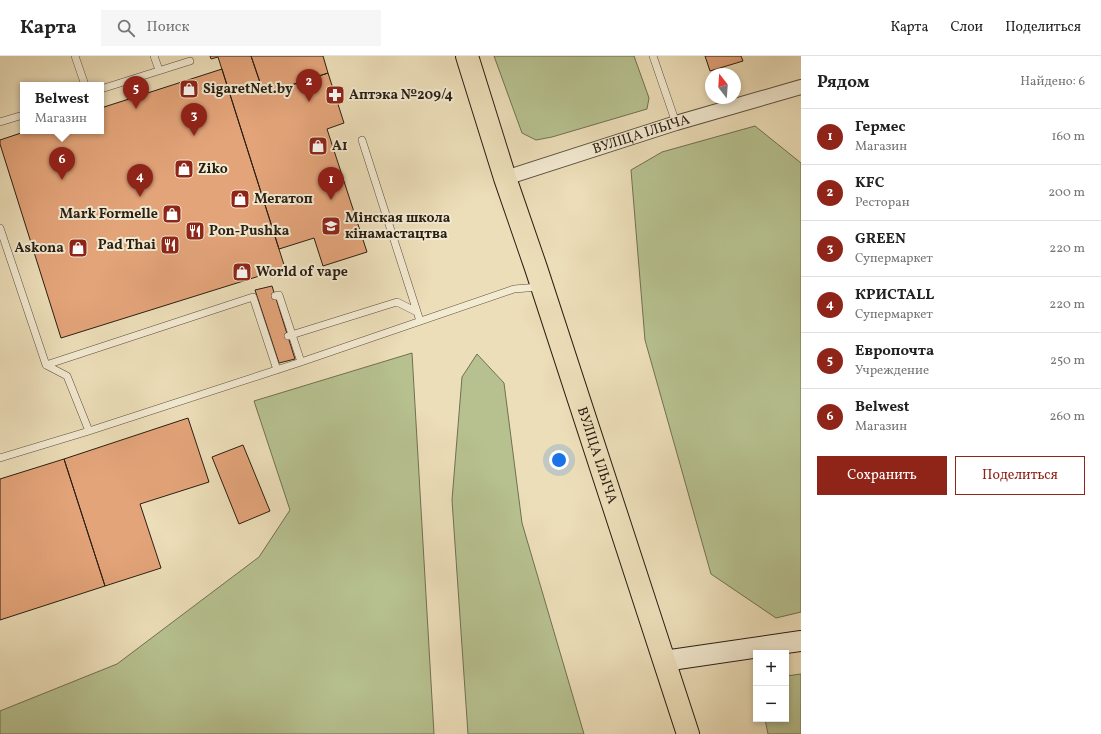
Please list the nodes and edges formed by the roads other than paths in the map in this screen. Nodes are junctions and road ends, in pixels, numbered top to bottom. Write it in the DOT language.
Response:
graph roads {
  1 [pos="76,56"];
  2 [pos="154,56"];
  3 [pos="467,56"];
  4 [pos="653,56"];
  5 [pos="190,61"];
  6 [pos="159,70"];
  7 [pos="84,82"];
  8 [pos="801,87"];
  9 [pos="104,88"];
  10 [pos="20,116"];
  11 [pos="0,122"];
  12 [pos="676,123"];
  13 [pos="362,140"];
  14 [pos="505,178"];
  15 [pos="0,228"];
  16 [pos="541,287"];
  17 [pos="275,296"];
  18 [pos="417,312"];
  19 [pos="420,321"];
  20 [pos="290,335"];
  21 [pos="301,362"];
  22 [pos="46,365"];
  23 [pos="277,370"];
  24 [pos="89,431"];
  25 [pos="0,458"];
  26 [pos="801,641"];
  27 [pos="664,661"];
  28 [pos="688,734"];
  1 -- 7 [label="lane"];
  2 -- 6 [label="lane"];
  3 -- 14 [label="main road, ВУЛІЦА ІЛЬІЧА"];
  4 -- 12 [label="lane"];
  5 -- 6 [label="lane"];
  6 -- 9 [label="lane"];
  8 -- 12 [label="street, ВУЛІЦА ІЛЬІЧА"];
  10 -- 11 [label="lane"];
  12 -- 14 [label="street, ВУЛІЦА ІЛЬІЧА"];
  13 -- 18 [label="lane"];
  14 -- 16 [label="main road, ВУЛІЦА ІЛЬІЧА"];
  15 -- 22 [label="lane"];
  16 -- 19 [label="lane"];
  16 -- 27 [label="main road, ВУЛІЦА ІЛЬІЧА"];
  17 -- 20 [label="lane"];
  18 -- 19 [label="lane"];
  18 -- 20 [label="lane"];
  19 -- 21 [label="lane"];
  20 -- 21 [label="lane"];
  21 -- 23 [label="lane"];
  22 -- 23 [label="lane"];
  22 -- 24 [label="lane"];
  23 -- 24 [label="lane"];
  24 -- 25 [label="lane"];
  26 -- 27 [label="street"];
  27 -- 28 [label="main road, ВУЛІЦА ІЛЬІЧА"];
}
